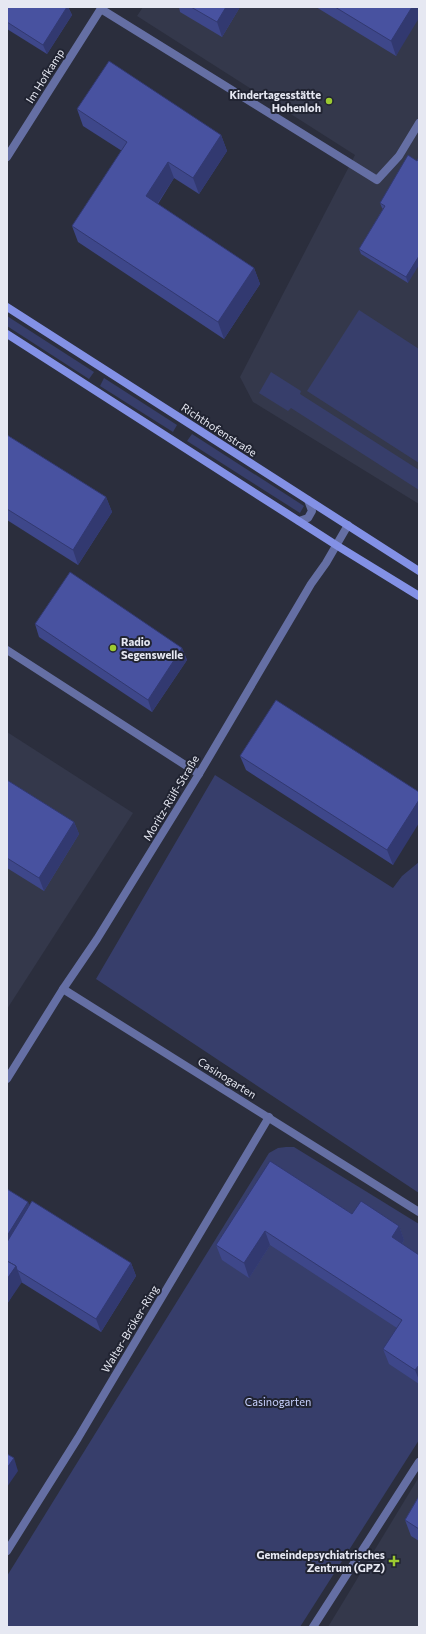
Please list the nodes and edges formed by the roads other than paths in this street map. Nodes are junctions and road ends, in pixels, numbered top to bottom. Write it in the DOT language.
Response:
graph roads {
  1 [pos="101,8"];
  2 [pos="419,123"];
  3 [pos="7,157"];
  4 [pos="7,308"];
  5 [pos="7,334"];
  6 [pos="308,500"];
  7 [pos="299,520"];
  8 [pos="348,525"];
  9 [pos="336,545"];
  10 [pos="419,571"];
  11 [pos="419,596"];
  12 [pos="7,650"];
  13 [pos="199,774"];
  14 [pos="63,988"];
  15 [pos="7,1079"];
  16 [pos="269,1117"];
  17 [pos="419,1212"];
  18 [pos="419,1462"];
  19 [pos="7,1551"];
  20 [pos="314,1627"];
  1 -- 2 [label="street"];
  1 -- 3 [label="street, Im Hofkamp"];
  4 -- 6 [label="street, Richthofenstraße"];
  5 -- 7 [label="street"];
  6 -- 7 [label="street"];
  6 -- 8 [label="street, Richthofenstraße"];
  7 -- 9 [label="street"];
  8 -- 9 [label="street, Moritz-Rülf-Straße"];
  8 -- 10 [label="street, Richthofenstraße"];
  9 -- 11 [label="street"];
  9 -- 13 [label="street, Moritz-Rülf-Straße"];
  12 -- 13 [label="street"];
  13 -- 14 [label="street, Moritz-Rülf-Straße"];
  14 -- 15 [label="street, Moritz-Rülf-Straße"];
  14 -- 16 [label="street, Casinogarten"];
  16 -- 17 [label="street, Casinogarten"];
  16 -- 19 [label="street, Walter-Bröker-Ring"];
  18 -- 20 [label="street"];
}
